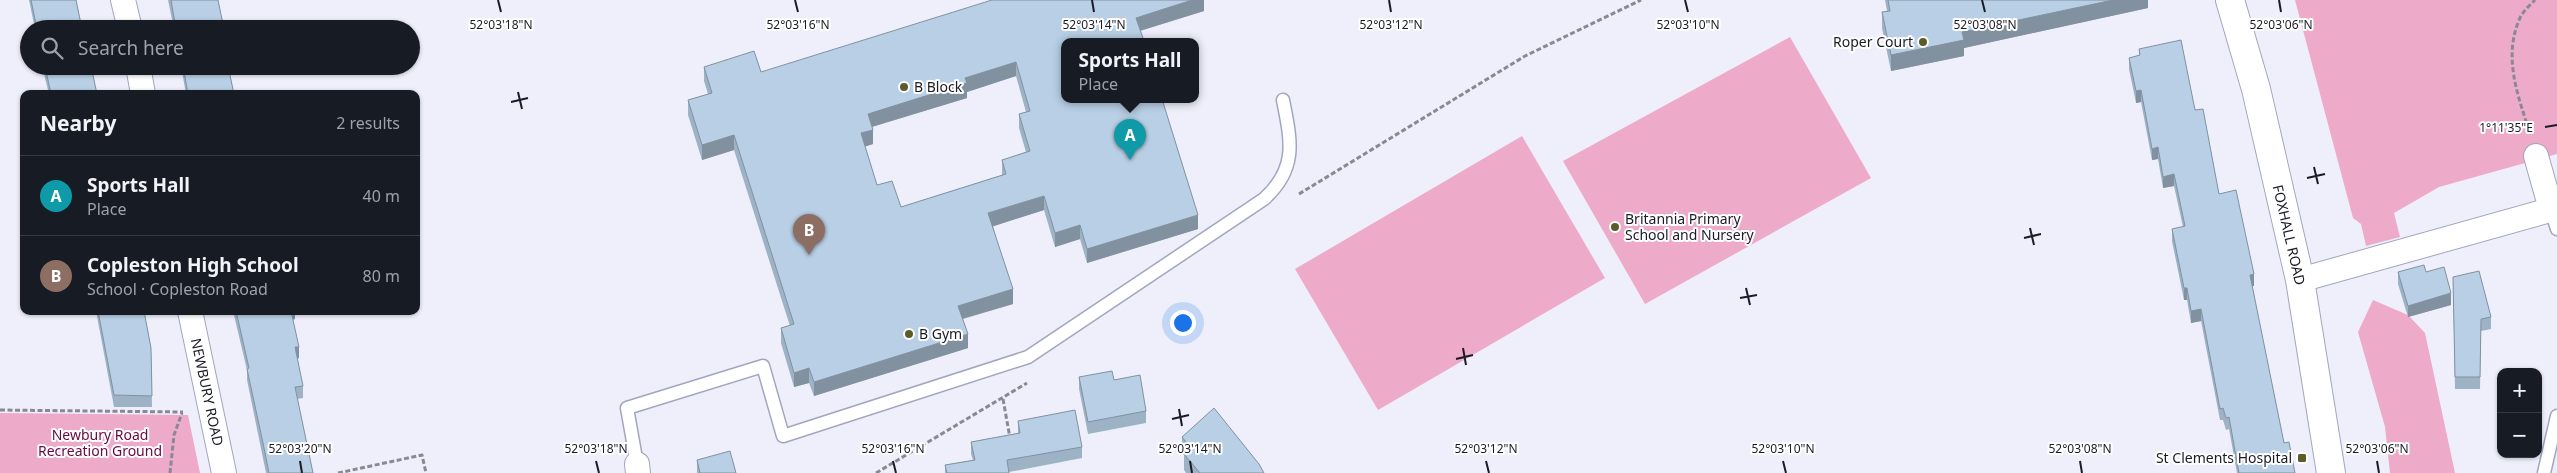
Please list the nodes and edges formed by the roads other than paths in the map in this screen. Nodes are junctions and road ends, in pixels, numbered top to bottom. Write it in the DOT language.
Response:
graph roads {
  1 [pos="124,0"];
  2 [pos="2230,0"];
  3 [pos="128,20"];
  4 [pos="140,75"];
  5 [pos="142,90"];
  6 [pos="1283,100"];
  7 [pos="2536,156"];
  8 [pos="2555,215"];
  9 [pos="2300,280"];
  10 [pos="191,315"];
  11 [pos="2557,416"];
  12 [pos="637,469"];
  13 [pos="224,473"];
  14 [pos="2331,473"];
  15 [pos="2544,473"];
  1 -- 3 [label="street"];
  2 -- 9 [label="street, FOXHALL ROAD"];
  4 -- 5 [label="street"];
  6 -- 12 [label="lane"];
  7 -- 8 [label="street"];
  8 -- 9 [label="street"];
  9 -- 14 [label="street, FOXHALL ROAD"];
  10 -- 13 [label="street, NEWBURY ROAD"];
  11 -- 15 [label="lane"];
}
